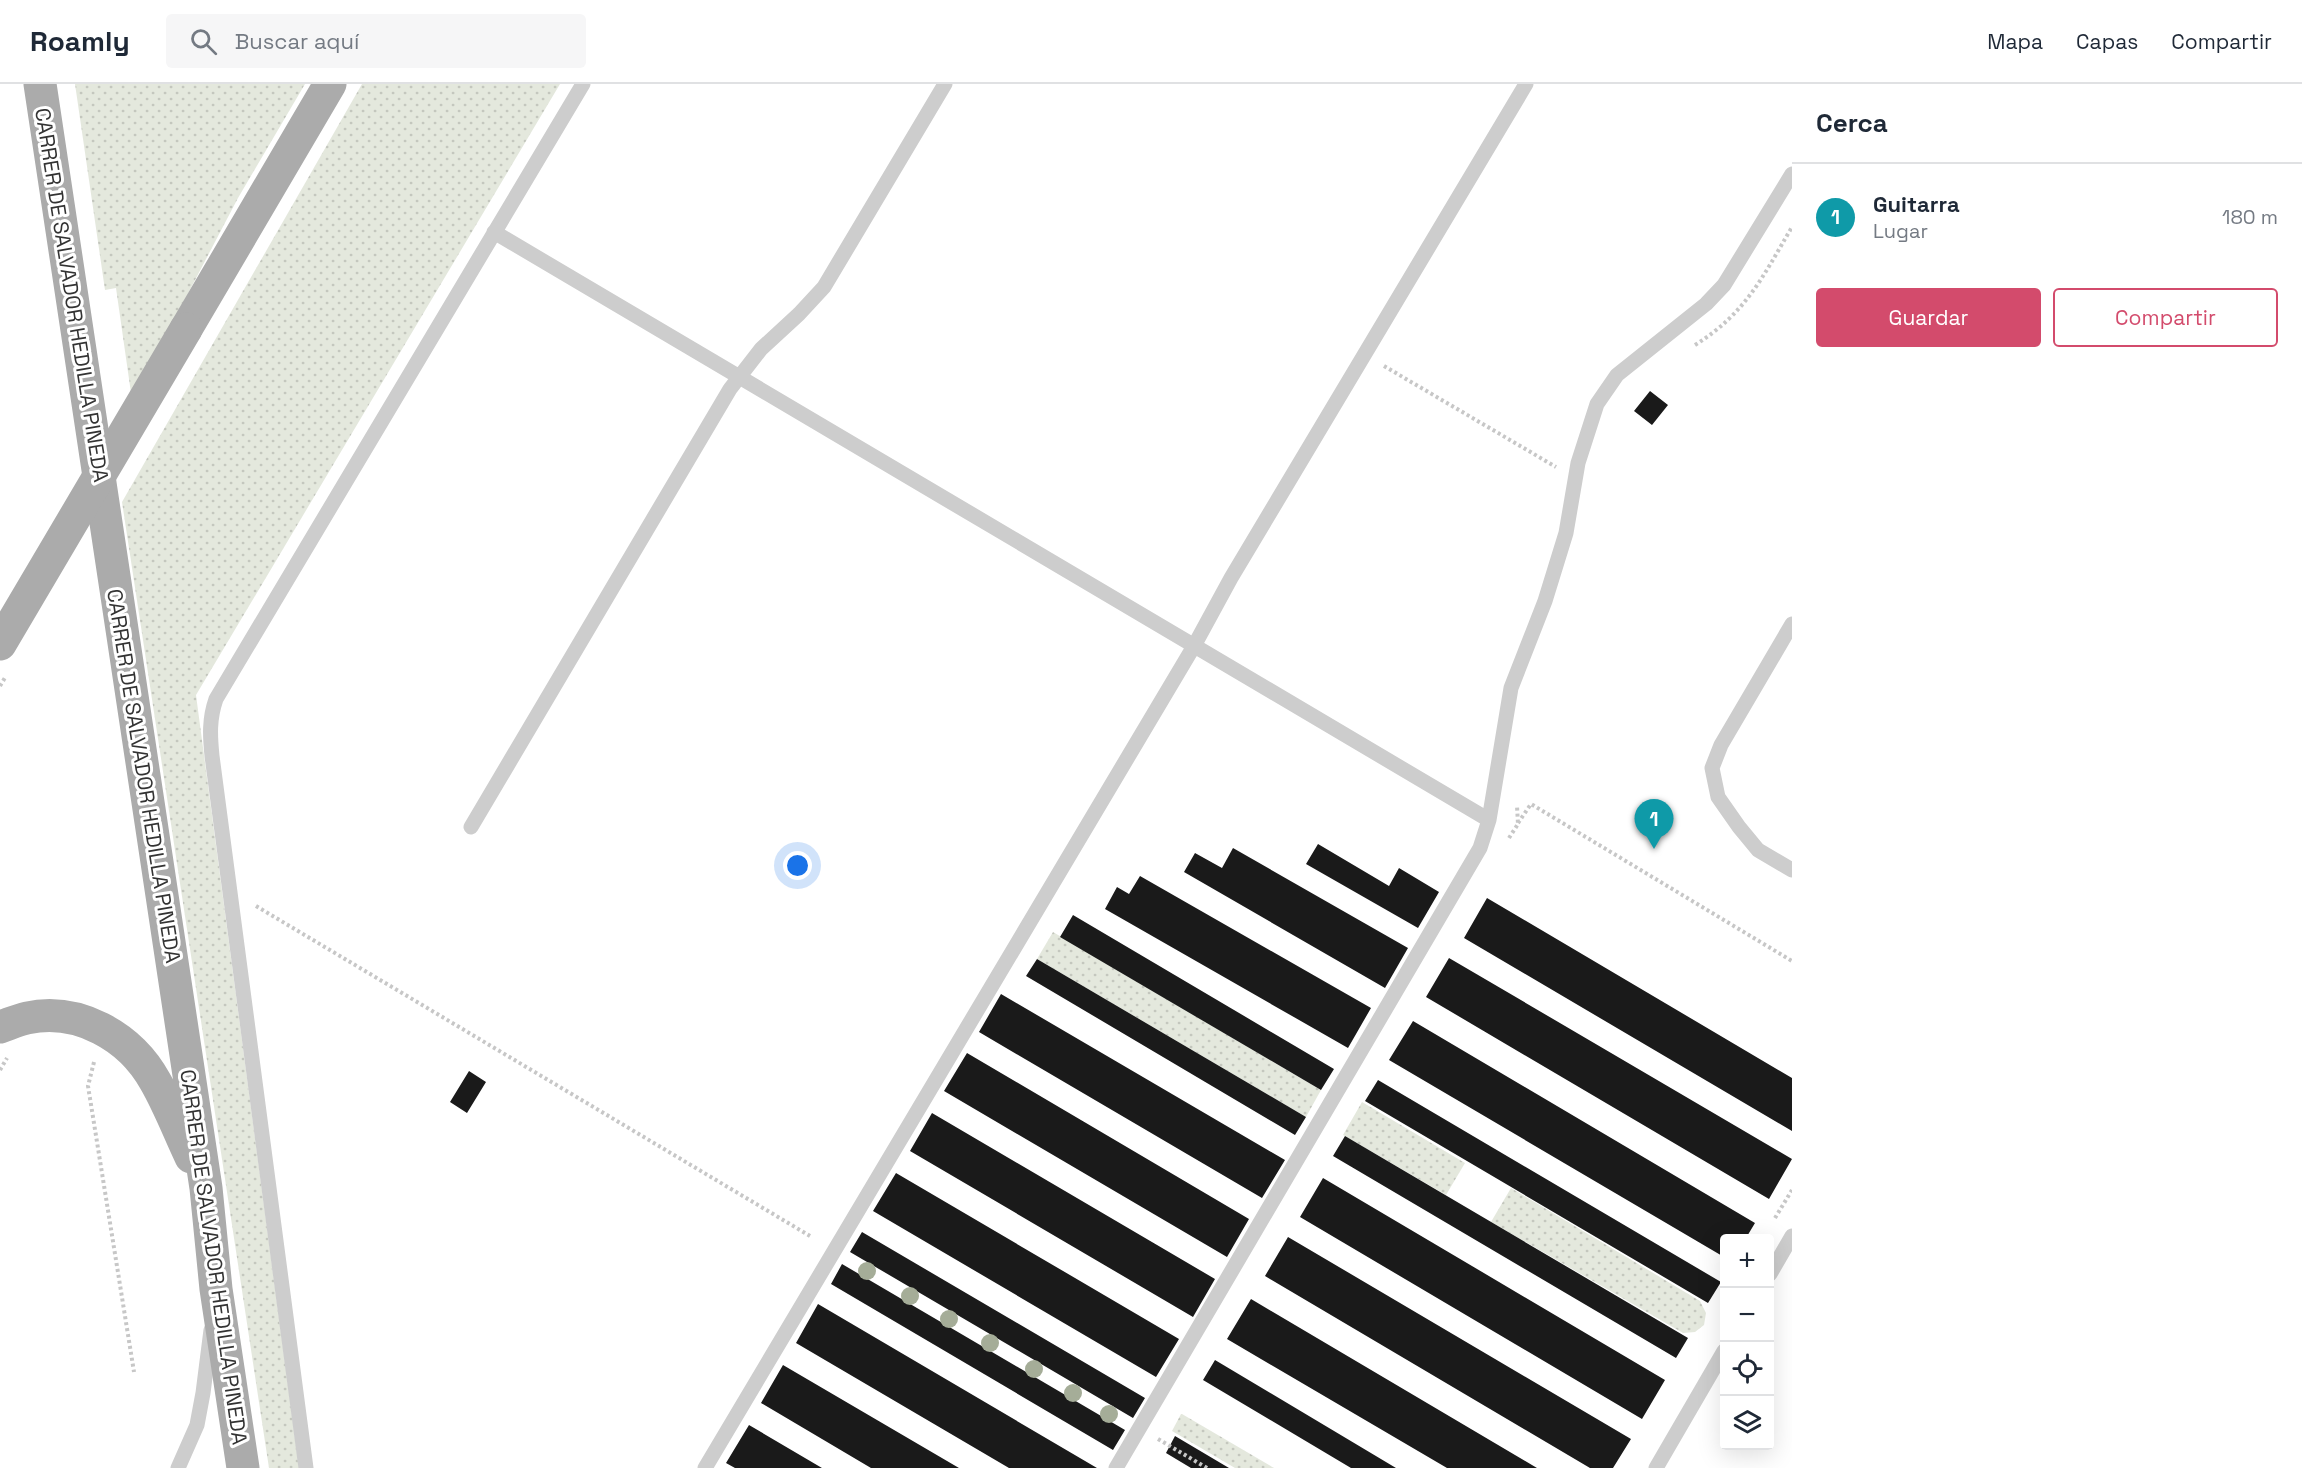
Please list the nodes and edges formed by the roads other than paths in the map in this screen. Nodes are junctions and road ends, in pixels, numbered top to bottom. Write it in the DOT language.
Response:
graph roads {
  1 [pos="40,84"];
  2 [pos="330,84"];
  3 [pos="583,84"];
  4 [pos="945,84"];
  5 [pos="1526,84"];
  6 [pos="1792,174"];
  7 [pos="494,232"];
  8 [pos="739,376"];
  9 [pos="1792,624"];
  10 [pos="0,644"];
  11 [pos="1194,646"];
  12 [pos="1488,820"];
  13 [pos="471,827"];
  14 [pos="1792,870"];
  15 [pos="4,1042"];
  16 [pos="206,1188"];
  17 [pos="1792,1236"];
  18 [pos="1774,1267"];
  19 [pos="216,1289"];
  20 [pos="1720,1359"];
  21 [pos="178,1468"];
  22 [pos="243,1468"];
  23 [pos="306,1468"];
  24 [pos="705,1468"];
  25 [pos="1116,1468"];
  26 [pos="1656,1468"];
  1 -- 16 [label="main road, CARRER DE SALVADOR HEDILLA PINEDA"];
  2 -- 10 [label="main road, bridge"];
  3 -- 7 [label="lane"];
  4 -- 8 [label="lane"];
  5 -- 11 [label="lane"];
  6 -- 12 [label="lane"];
  7 -- 8 [label="lane"];
  7 -- 23 [label="lane"];
  8 -- 11 [label="lane"];
  8 -- 13 [label="lane"];
  9 -- 14 [label="lane"];
  11 -- 12 [label="lane"];
  11 -- 24 [label="lane"];
  12 -- 25 [label="lane"];
  15 -- 16 [label="main road"];
  16 -- 19 [label="main road, CARRER DE SALVADOR HEDILLA PINEDA"];
  17 -- 18 [label="lane"];
  19 -- 21 [label="lane"];
  19 -- 22 [label="main road, CARRER DE SALVADOR HEDILLA PINEDA"];
  20 -- 26 [label="lane"];
}
